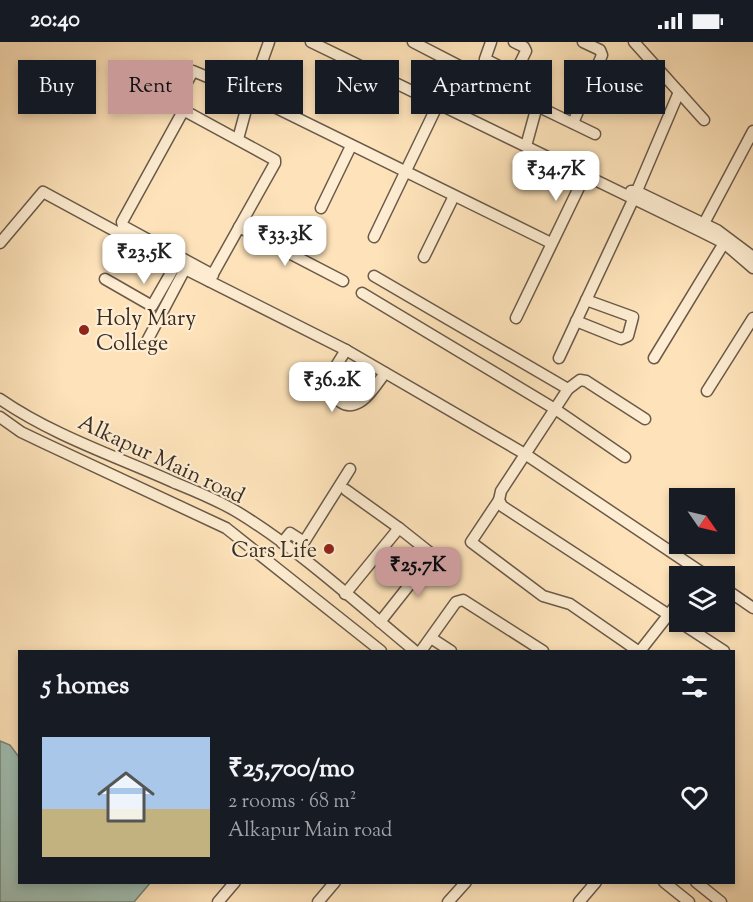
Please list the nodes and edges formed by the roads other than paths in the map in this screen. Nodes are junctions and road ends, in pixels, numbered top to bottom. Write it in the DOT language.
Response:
graph roads {
  1 [pos="269,42"];
  2 [pos="311,42"];
  3 [pos="413,42"];
  4 [pos="491,42"];
  5 [pos="513,42"];
  6 [pos="583,42"];
  7 [pos="634,42"];
  8 [pos="263,60"];
  9 [pos="448,60"];
  10 [pos="487,60"];
  11 [pos="521,60"];
  12 [pos="411,91"];
  13 [pos="678,92"];
  14 [pos="552,113"];
  15 [pos="245,114"];
  16 [pos="287,114"];
  17 [pos="433,114"];
  18 [pos="459,114"];
  19 [pos="535,114"];
  20 [pos="704,120"];
  21 [pos="573,123"];
  22 [pos="753,131"];
  23 [pos="595,134"];
  24 [pos="238,139"];
  25 [pos="526,146"];
  26 [pos="351,147"];
  27 [pos="406,173"];
  28 [pos="586,173"];
  29 [pos="635,195"];
  30 [pos="454,196"];
  31 [pos="321,208"];
  32 [pos="239,227"];
  33 [pos="702,227"];
  34 [pos="374,237"];
  35 [pos="0,243"];
  36 [pos="551,243"];
  37 [pos="724,243"];
  38 [pos="424,257"];
  39 [pos="753,257"];
  40 [pos="181,266"];
  41 [pos="753,268"];
  42 [pos="374,276"];
  43 [pos="211,278"];
  44 [pos="105,279"];
  45 [pos="343,281"];
  46 [pos="362,293"];
  47 [pos="586,300"];
  48 [pos="516,318"];
  49 [pos="753,318"];
  50 [pos="576,321"];
  51 [pos="147,341"];
  52 [pos="346,350"];
  53 [pos="559,358"];
  54 [pos="654,358"];
  55 [pos="385,373"];
  56 [pos="568,389"];
  57 [pos="707,391"];
  58 [pos="0,399"];
  59 [pos="555,409"];
  60 [pos="0,417"];
  61 [pos="645,419"];
  62 [pos="525,454"];
  63 [pos="625,457"];
  64 [pos="350,468"];
  65 [pos="346,490"];
  66 [pos="499,500"];
  67 [pos="227,507"];
  68 [pos="219,525"];
  69 [pos="399,528"];
  70 [pos="282,543"];
  71 [pos="689,566"];
  72 [pos="345,594"];
  73 [pos="735,596"];
  74 [pos="753,608"];
  75 [pos="669,614"];
  76 [pos="380,622"];
  77 [pos="696,632"];
  78 [pos="431,638"];
  79 [pos="380,650"];
  80 [pos="414,650"];
  81 [pos="422,650"];
  82 [pos="449,650"];
  83 [pos="541,650"];
  84 [pos="638,650"];
  85 [pos="640,650"];
  86 [pos="723,650"];
  87 [pos="233,884"];
  88 [pos="333,884"];
  89 [pos="464,884"];
  90 [pos="594,884"];
  91 [pos="666,884"];
  92 [pos="698,884"];
  93 [pos="218,902"];
  94 [pos="318,902"];
  95 [pos="448,902"];
  96 [pos="579,902"];
  97 [pos="689,902"];
  98 [pos="721,902"];
  1 -- 8 [label="street"];
  2 -- 12 [label="street"];
  3 -- 9 [label="street"];
  4 -- 10 [label="street"];
  5 -- 11 [label="street"];
  6 -- 21 [label="street"];
  7 -- 13 [label="street"];
  13 -- 20 [label="street"];
  13 -- 29 [label="street"];
  14 -- 21 [label="street"];
  15 -- 24 [label="street"];
  16 -- 26 [label="street"];
  17 -- 27 [label="street"];
  18 -- 25 [label="street"];
  19 -- 25 [label="street"];
  21 -- 23 [label="street"];
  22 -- 33 [label="street"];
  24 -- 32 [label="street"];
  24 -- 43 [label="street"];
  25 -- 28 [label="street"];
  26 -- 27 [label="street"];
  26 -- 31 [label="street"];
  27 -- 30 [label="street"];
  27 -- 34 [label="street"];
  28 -- 29 [label="street"];
  28 -- 36 [label="street"];
  29 -- 33 [label="street"];
  29 -- 47 [label="street"];
  30 -- 36 [label="street"];
  30 -- 38 [label="street"];
  32 -- 43 [label="street"];
  32 -- 45 [label="street"];
  33 -- 37 [label="street"];
  33 -- 39 [label="street"];
  35 -- 40 [label="street"];
  36 -- 48 [label="street"];
  37 -- 41 [label="street"];
  37 -- 54 [label="street"];
  40 -- 43 [label="street"];
  40 -- 44 [label="street"];
  40 -- 51 [label="street"];
  42 -- 56 [label="street"];
  43 -- 52 [label="street"];
  46 -- 59 [label="street"];
  47 -- 50 [label="street"];
  47 -- 50 [label="street"];
  49 -- 57 [label="street"];
  50 -- 53 [label="street"];
  52 -- 55 [label="street"];
  52 -- 55 [label="street"];
  55 -- 62 [label="street"];
  56 -- 59 [label="street"];
  56 -- 61 [label="street"];
  58 -- 67 [label="street, Alkapur Main road"];
  59 -- 62 [label="street"];
  59 -- 63 [label="street"];
  60 -- 68 [label="street, Alkapur Main road"];
  62 -- 66 [label="street"];
  62 -- 71 [label="street"];
  64 -- 70 [label="street"];
  65 -- 69 [label="street"];
  66 -- 75 [label="street"];
  66 -- 84 [label="street"];
  67 -- 68 [label="street"];
  67 -- 70 [label="street, Alkapur Main road"];
  68 -- 79 [label="street, Alkapur Main road"];
  69 -- 72 [label="street"];
  69 -- 76 [label="street"];
  70 -- 72 [label="street, Alkapur Main road"];
  72 -- 76 [label="street, Alkapur Main road"];
  73 -- 74 [label="street"];
  75 -- 85 [label="street"];
  76 -- 80 [label="street, Alkapur Main road"];
  77 -- 86 [label="street"];
  78 -- 81 [label="street"];
  78 -- 82 [label="street"];
  78 -- 83 [label="street"];
  87 -- 93 [label="street"];
  88 -- 94 [label="street"];
  89 -- 95 [label="street"];
  90 -- 96 [label="street"];
  91 -- 97 [label="street"];
  92 -- 98 [label="street"];
}
